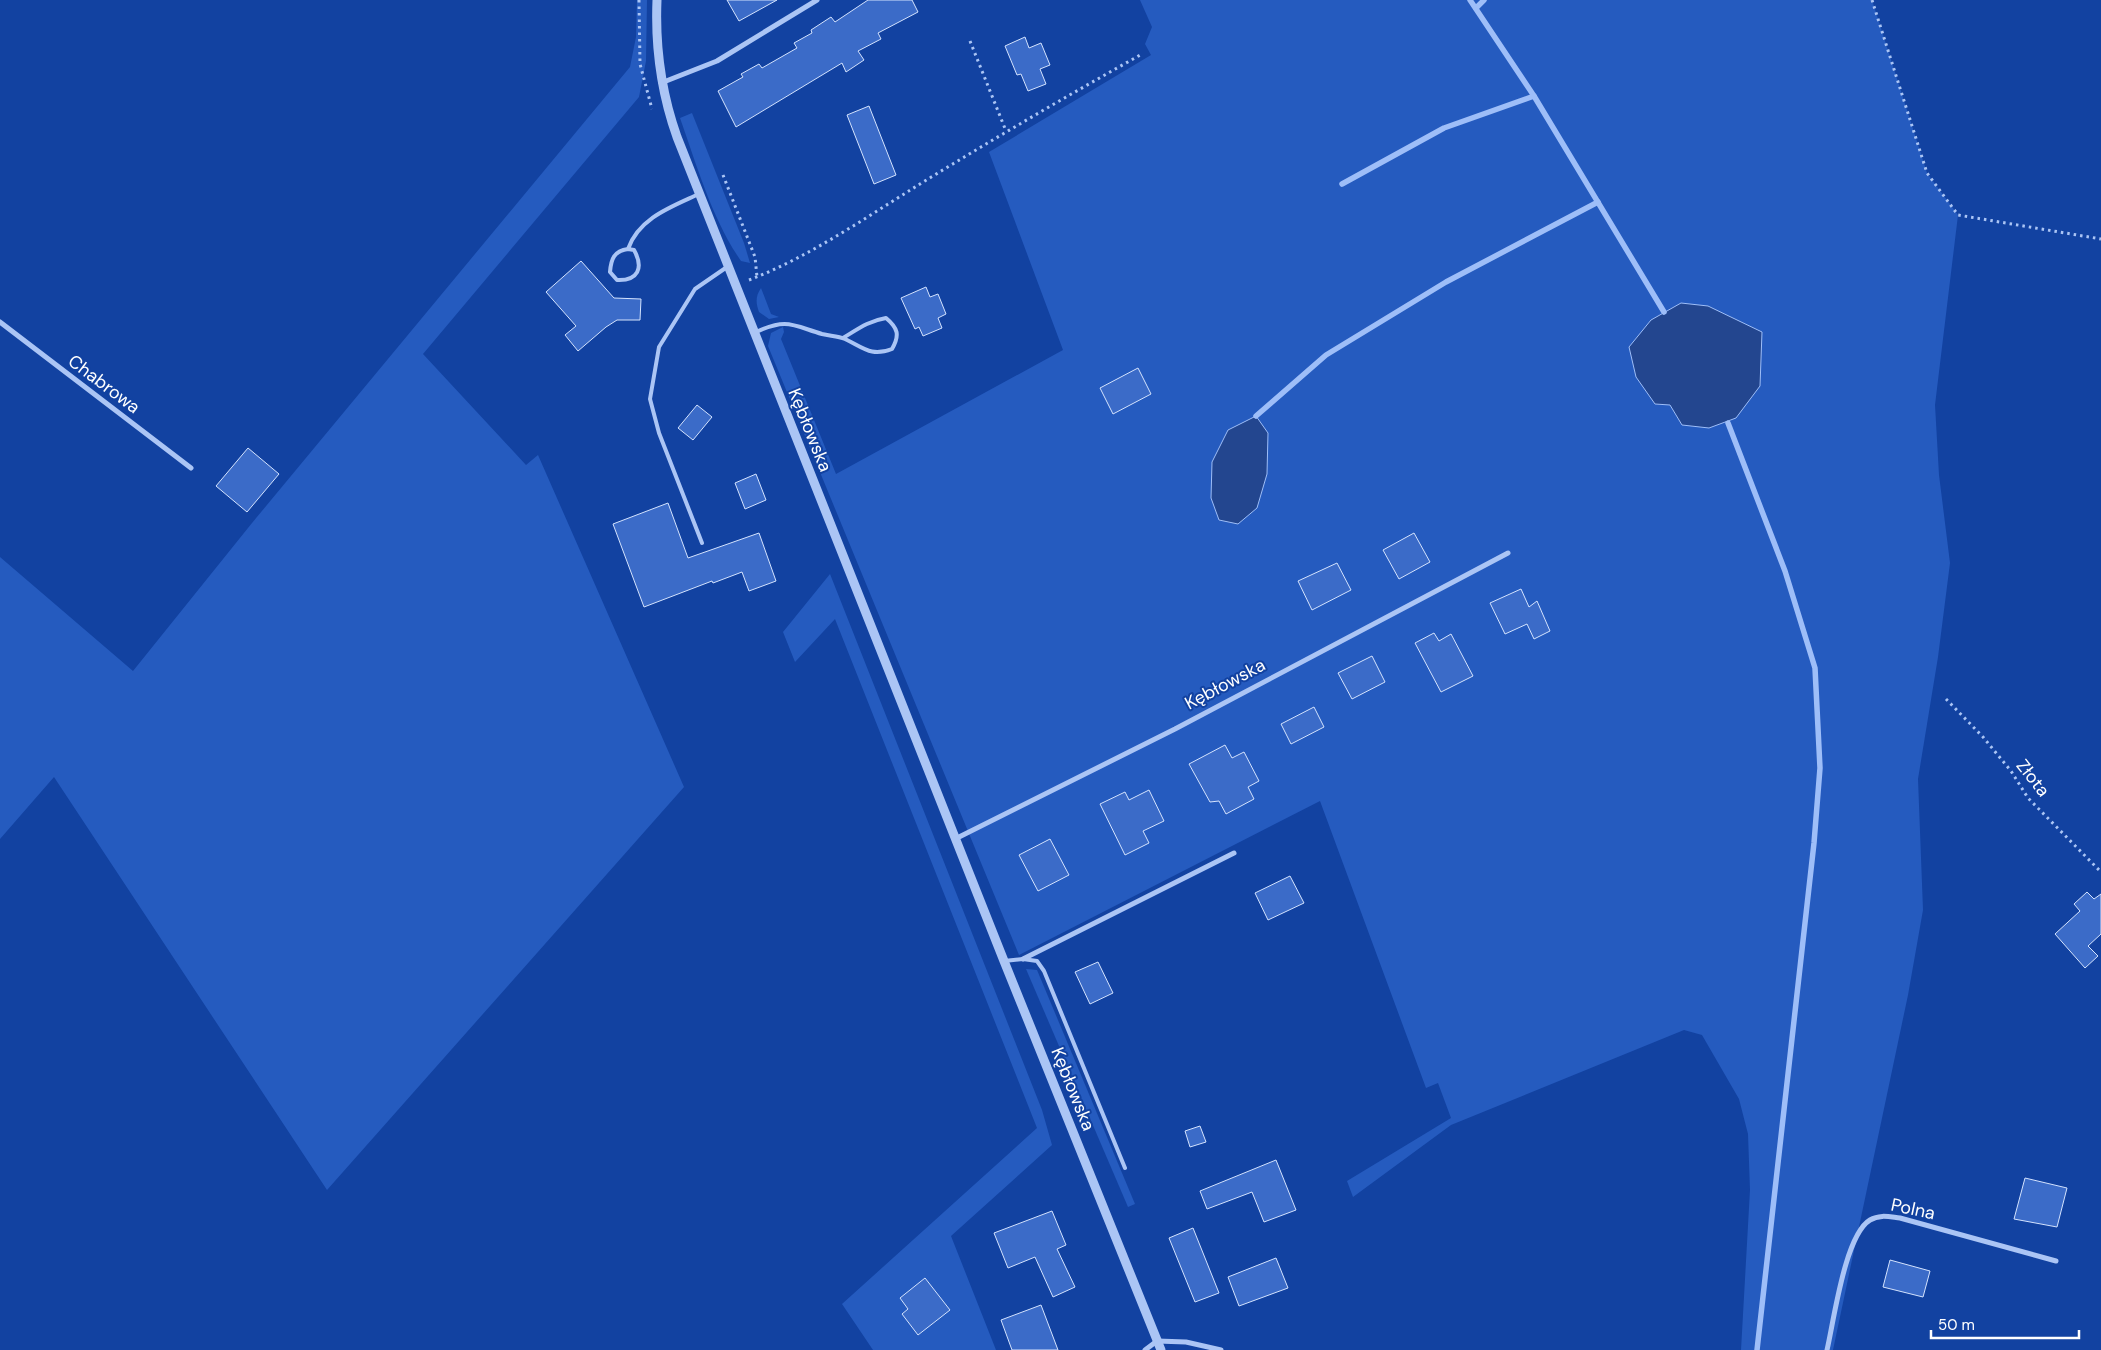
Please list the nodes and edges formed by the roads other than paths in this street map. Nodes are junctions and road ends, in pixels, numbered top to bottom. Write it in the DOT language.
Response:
graph roads {
  1 [pos="657,0"];
  2 [pos="817,0"];
  3 [pos="662,84"];
  4 [pos="699,194"];
  5 [pos="628,249"];
  6 [pos="727,267"];
  7 [pos="0,322"];
  8 [pos="754,332"];
  9 [pos="843,338"];
  10 [pos="191,468"];
  11 [pos="702,543"];
  12 [pos="1508,554"];
  13 [pos="955,839"];
  14 [pos="1234,853"];
  15 [pos="1023,958"];
  16 [pos="1004,961"];
  17 [pos="1125,1168"];
  18 [pos="2056,1261"];
  19 [pos="1157,1341"];
  20 [pos="1146,1350"];
  21 [pos="1161,1350"];
  22 [pos="1221,1350"];
  23 [pos="1828,1350"];
  1 -- 3 [label="street, Kębłowska"];
  2 -- 3 [label="street"];
  3 -- 4 [label="street, Kębłowska"];
  4 -- 5 [label="lane"];
  4 -- 6 [label="street, Kębłowska"];
  5 -- 5 [label="lane"];
  6 -- 8 [label="street, Kębłowska"];
  6 -- 11 [label="lane"];
  7 -- 10 [label="street, Chabrowa"];
  8 -- 9 [label="lane"];
  8 -- 13 [label="street, Kębłowska"];
  9 -- 9 [label="lane"];
  12 -- 13 [label="street, Kębłowska"];
  13 -- 16 [label="street, Kębłowska"];
  14 -- 15 [label="street"];
  15 -- 16 [label="lane"];
  15 -- 17 [label="lane"];
  16 -- 19 [label="street, Kębłowska"];
  18 -- 23 [label="street, Polna"];
  19 -- 20 [label="street"];
  19 -- 21 [label="street, Kębłowska"];
  19 -- 22 [label="street"];
}
